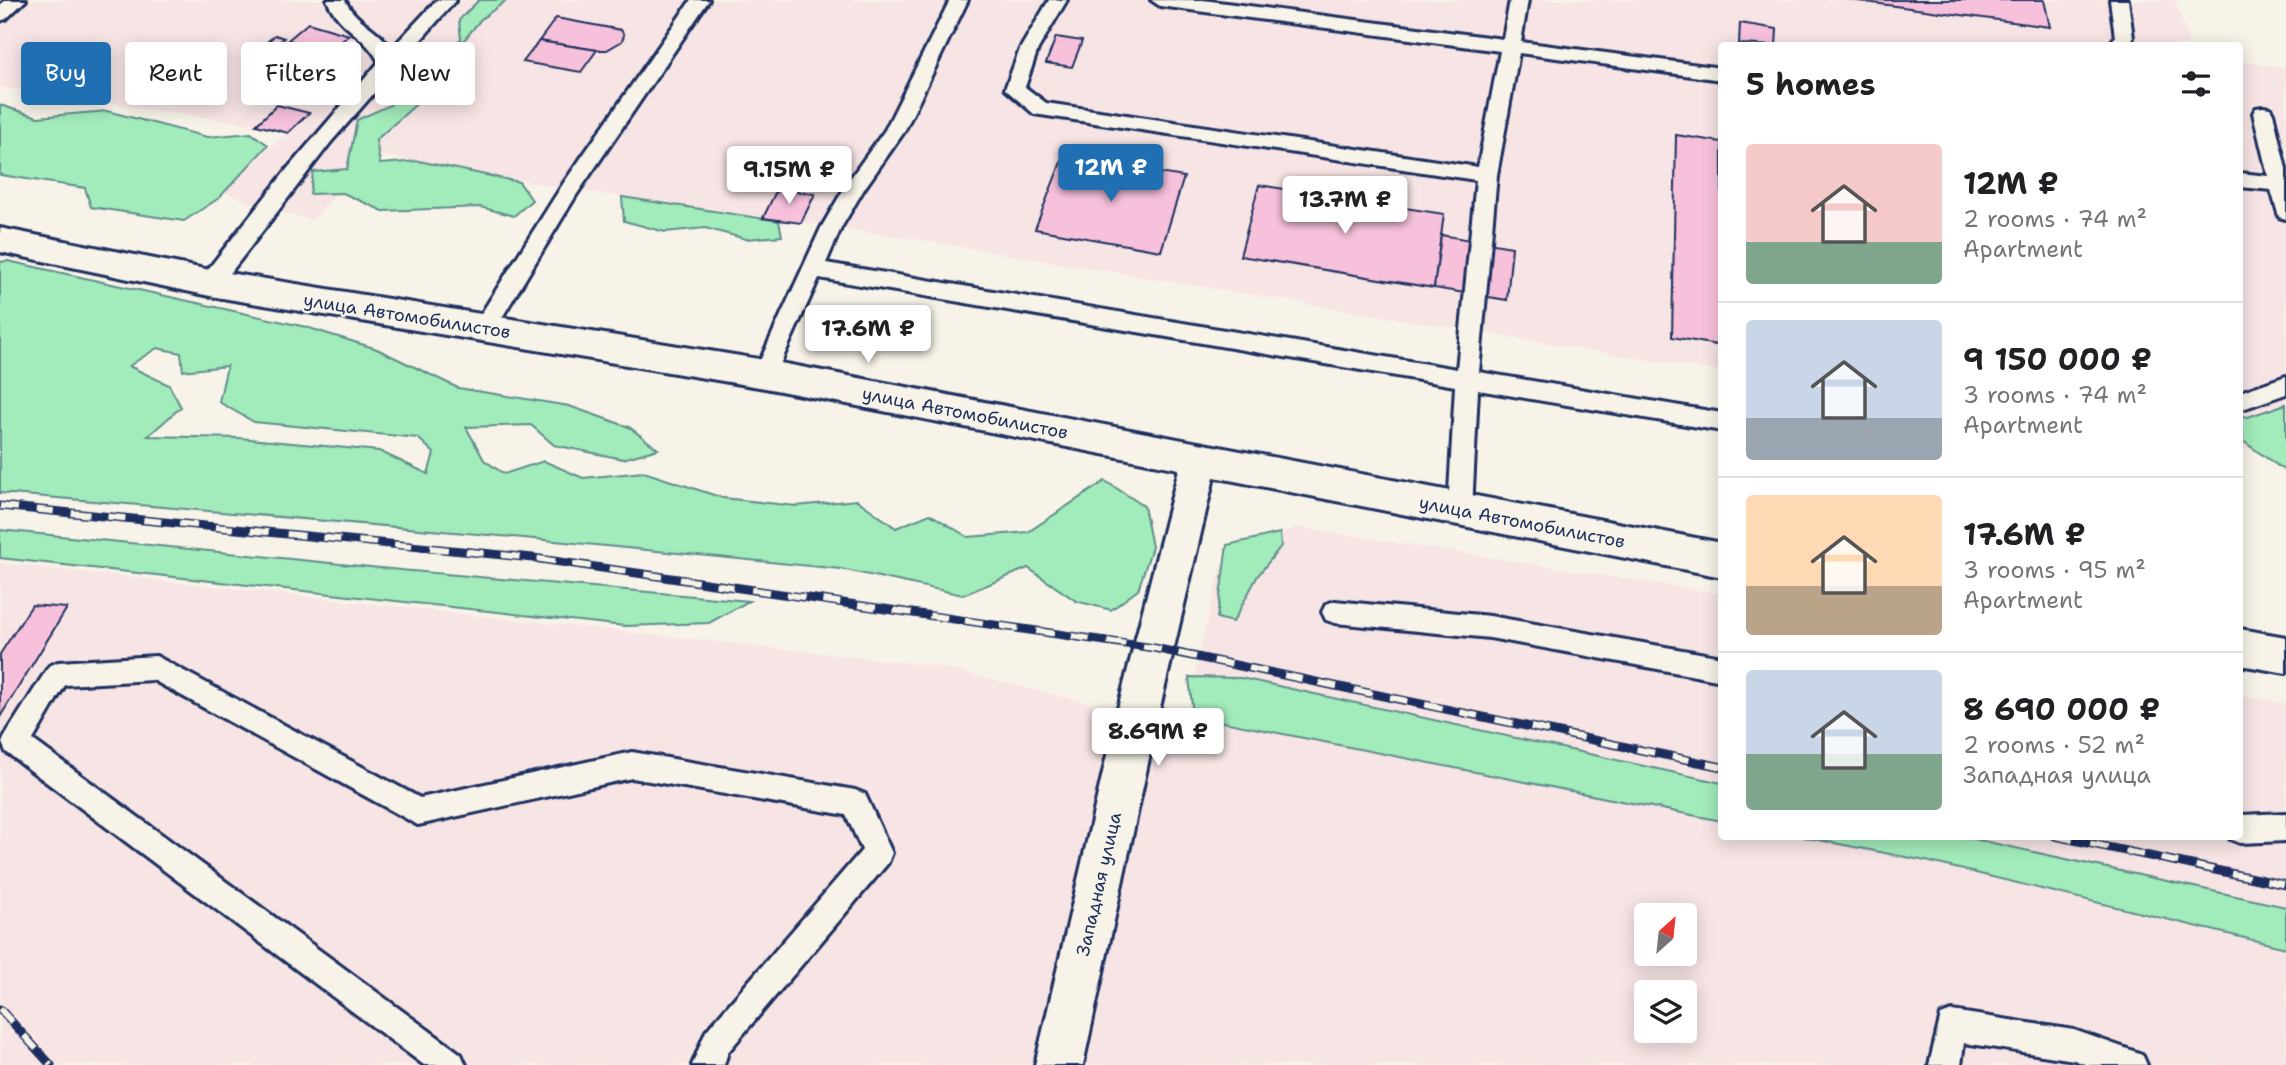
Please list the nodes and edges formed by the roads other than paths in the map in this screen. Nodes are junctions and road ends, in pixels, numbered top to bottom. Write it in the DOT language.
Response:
graph roads {
  1 [pos="18,0"];
  2 [pos="336,0"];
  3 [pos="447,0"];
  4 [pos="700,0"];
  5 [pos="959,0"];
  6 [pos="1058,0"];
  7 [pos="1160,0"];
  8 [pos="1519,0"];
  9 [pos="2119,0"];
  10 [pos="0,15"];
  11 [pos="378,42"];
  12 [pos="407,42"];
  13 [pos="2120,42"];
  14 [pos="1510,46"];
  15 [pos="1718,73"];
  16 [pos="375,77"];
  17 [pos="2263,113"];
  18 [pos="1487,175"];
  19 [pos="2243,180"];
  20 [pos="2278,184"];
  21 [pos="2286,212"];
  22 [pos="0,240"];
  23 [pos="812,269"];
  24 [pos="210,283"];
  25 [pos="484,328"];
  26 [pos="765,374"];
  27 [pos="1468,380"];
  28 [pos="2286,385"];
  29 [pos="2243,400"];
  30 [pos="1718,421"];
  31 [pos="1200,458"];
  32 [pos="1460,510"];
  33 [pos="1718,559"];
  34 [pos="1335,612"];
  35 [pos="2243,648"];
  36 [pos="2286,654"];
  37 [pos="1718,669"];
  38 [pos="2286,827"];
  39 [pos="2243,829"];
  40 [pos="450,1065"];
  41 [pos="709,1065"];
  42 [pos="1059,1065"];
  43 [pos="1945,1065"];
  44 [pos="2131,1065"];
  1 -- 10 [label="lane"];
  2 -- 11 [label="lane"];
  3 -- 12 [label="lane"];
  4 -- 25 [label="lane"];
  5 -- 23 [label="lane"];
  6 -- 18 [label="lane"];
  7 -- 14 [label="lane"];
  8 -- 14 [label="lane"];
  9 -- 13 [label="lane"];
  14 -- 15 [label="lane"];
  14 -- 18 [label="lane"];
  16 -- 24 [label="lane"];
  17 -- 20 [label="lane"];
  18 -- 27 [label="lane"];
  19 -- 20 [label="lane"];
  20 -- 21 [label="lane"];
  22 -- 24 [label="street, улица Автомобилистов"];
  23 -- 26 [label="lane"];
  23 -- 27 [label="lane"];
  24 -- 25 [label="street, улица Автомобилистов"];
  25 -- 26 [label="street, улица Автомобилистов"];
  26 -- 31 [label="street, улица Автомобилистов"];
  27 -- 30 [label="lane"];
  27 -- 32 [label="lane"];
  28 -- 29 [label="lane"];
  31 -- 32 [label="street, улица Автомобилистов"];
  31 -- 42 [label="street, Западная улица"];
  32 -- 33 [label="street, улица Автомобилистов"];
  34 -- 37 [label="lane"];
  35 -- 36 [label="street"];
  38 -- 39 [label="lane"];
  40 -- 41 [label="lane"];
  43 -- 44 [label="lane"];
}
